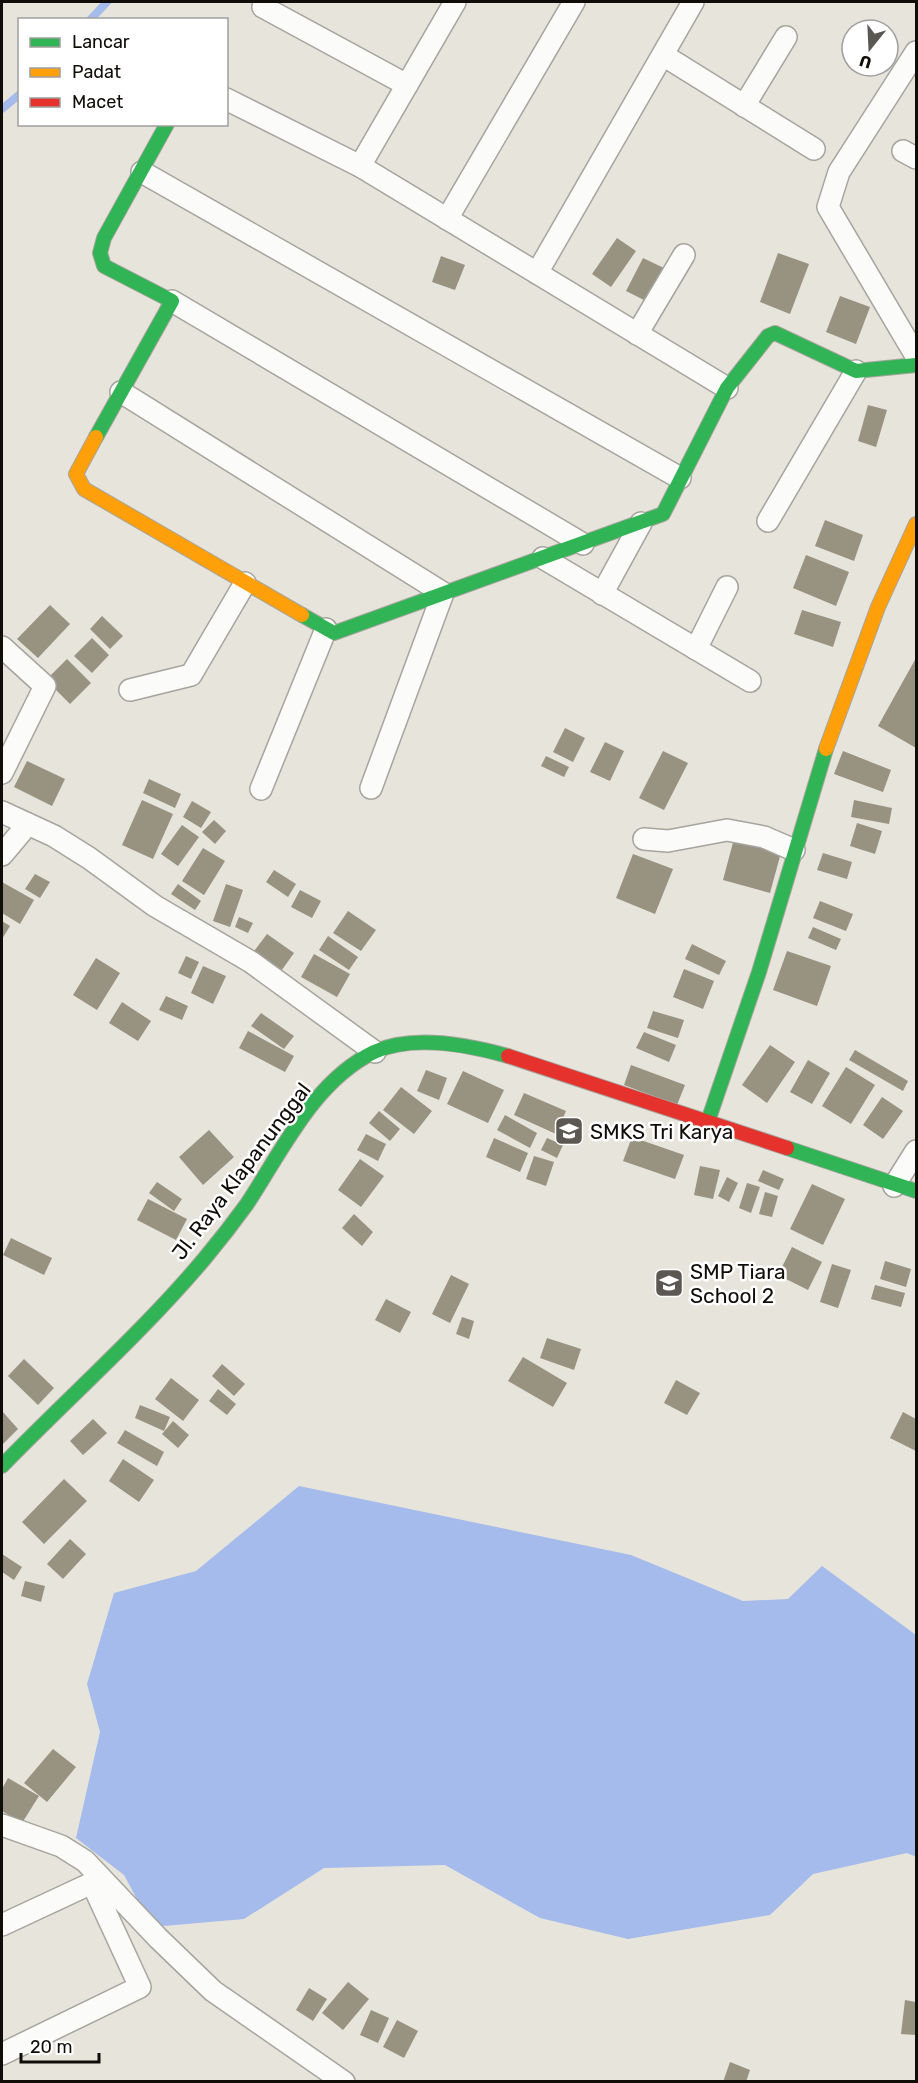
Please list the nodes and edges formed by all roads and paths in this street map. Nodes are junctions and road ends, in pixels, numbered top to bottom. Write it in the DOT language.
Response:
graph roads {
  1 [pos="455,2"];
  2 [pos="574,2"];
  3 [pos="693,2"];
  4 [pos="263,7"];
  5 [pos="786,37"];
  6 [pos="916,52"];
  7 [pos="663,55"];
  8 [pos="407,85"];
  9 [pos="228,100"];
  10 [pos="744,106"];
  11 [pos="166,126"];
  12 [pos="814,149"];
  13 [pos="360,166"];
  14 [pos="142,172"];
  15 [pos="447,219"];
  16 [pos="684,255"];
  17 [pos="537,273"];
  18 [pos="172,301"];
  19 [pos="637,334"];
  20 [pos="916,356"];
  21 [pos="916,365"];
  22 [pos="856,371"];
  23 [pos="727,388"];
  24 [pos="121,392"];
  25 [pos="680,478"];
  26 [pos="768,521"];
  27 [pos="641,524"];
  28 [pos="916,529"];
  29 [pos="583,544"];
  30 [pos="543,558"];
  31 [pos="245,583"];
  32 [pos="727,587"];
  33 [pos="443,593"];
  34 [pos="602,594"];
  35 [pos="326,629"];
  36 [pos="2,647"];
  37 [pos="696,649"];
  38 [pos="750,681"];
  39 [pos="130,690"];
  40 [pos="2,773"];
  41 [pos="371,788"];
  42 [pos="261,789"];
  43 [pos="2,812"];
  44 [pos="28,824"];
  45 [pos="644,839"];
  46 [pos="794,850"];
  47 [pos="2,855"];
  48 [pos="375,1052"];
  49 [pos="707,1124"];
  50 [pos="916,1151"];
  51 [pos="894,1186"];
  52 [pos="916,1191"];
  53 [pos="2,1466"];
  54 [pos="2,1825"];
  55 [pos="2,1924"];
  56 [pos="2,2054"];
  57 [pos="344,2082"];
  1 -- 8 [label="street"];
  2 -- 15 [label="street"];
  3 -- 7 [label="street"];
  4 -- 8 [label="street"];
  5 -- 10 [label="street"];
  6 -- 20 [label="street"];
  7 -- 10 [label="street"];
  7 -- 17 [label="street"];
  8 -- 13 [label="street"];
  9 -- 13 [label="street"];
  10 -- 12 [label="street"];
  11 -- 14 [label="street"];
  13 -- 15 [label="street"];
  14 -- 18 [label="street"];
  14 -- 25 [label="street"];
  15 -- 17 [label="street"];
  16 -- 19 [label="street"];
  17 -- 19 [label="street"];
  18 -- 24 [label="street"];
  18 -- 29 [label="street"];
  19 -- 23 [label="street"];
  21 -- 22 [label="street"];
  22 -- 23 [label="street"];
  22 -- 26 [label="street"];
  23 -- 25 [label="street"];
  24 -- 31 [label="street"];
  24 -- 33 [label="street"];
  25 -- 27 [label="street"];
  27 -- 29 [label="street"];
  27 -- 34 [label="street"];
  28 -- 46 [label="street"];
  29 -- 30 [label="street"];
  30 -- 33 [label="street"];
  30 -- 34 [label="street"];
  31 -- 35 [label="street"];
  31 -- 39 [label="street"];
  32 -- 37 [label="street"];
  33 -- 35 [label="street"];
  33 -- 41 [label="street"];
  34 -- 37 [label="street"];
  35 -- 42 [label="street"];
  36 -- 40 [label="street"];
  37 -- 38 [label="street"];
  43 -- 44 [label="street"];
  44 -- 47 [label="street"];
  44 -- 48 [label="street"];
  45 -- 46 [label="street"];
  46 -- 49 [label="street"];
  48 -- 49 [label="street, Jl. Raya Klapanunggal"];
  48 -- 53 [label="street, Jl. Raya Klapanunggal"];
  49 -- 51 [label="street, Jl. Raya Klapanunggal"];
  50 -- 51 [label="street"];
  51 -- 52 [label="street, Jl. Raya Klapanunggal"];
  54 -- 57 [label="street"];
  55 -- 56 [label="street"];
}
